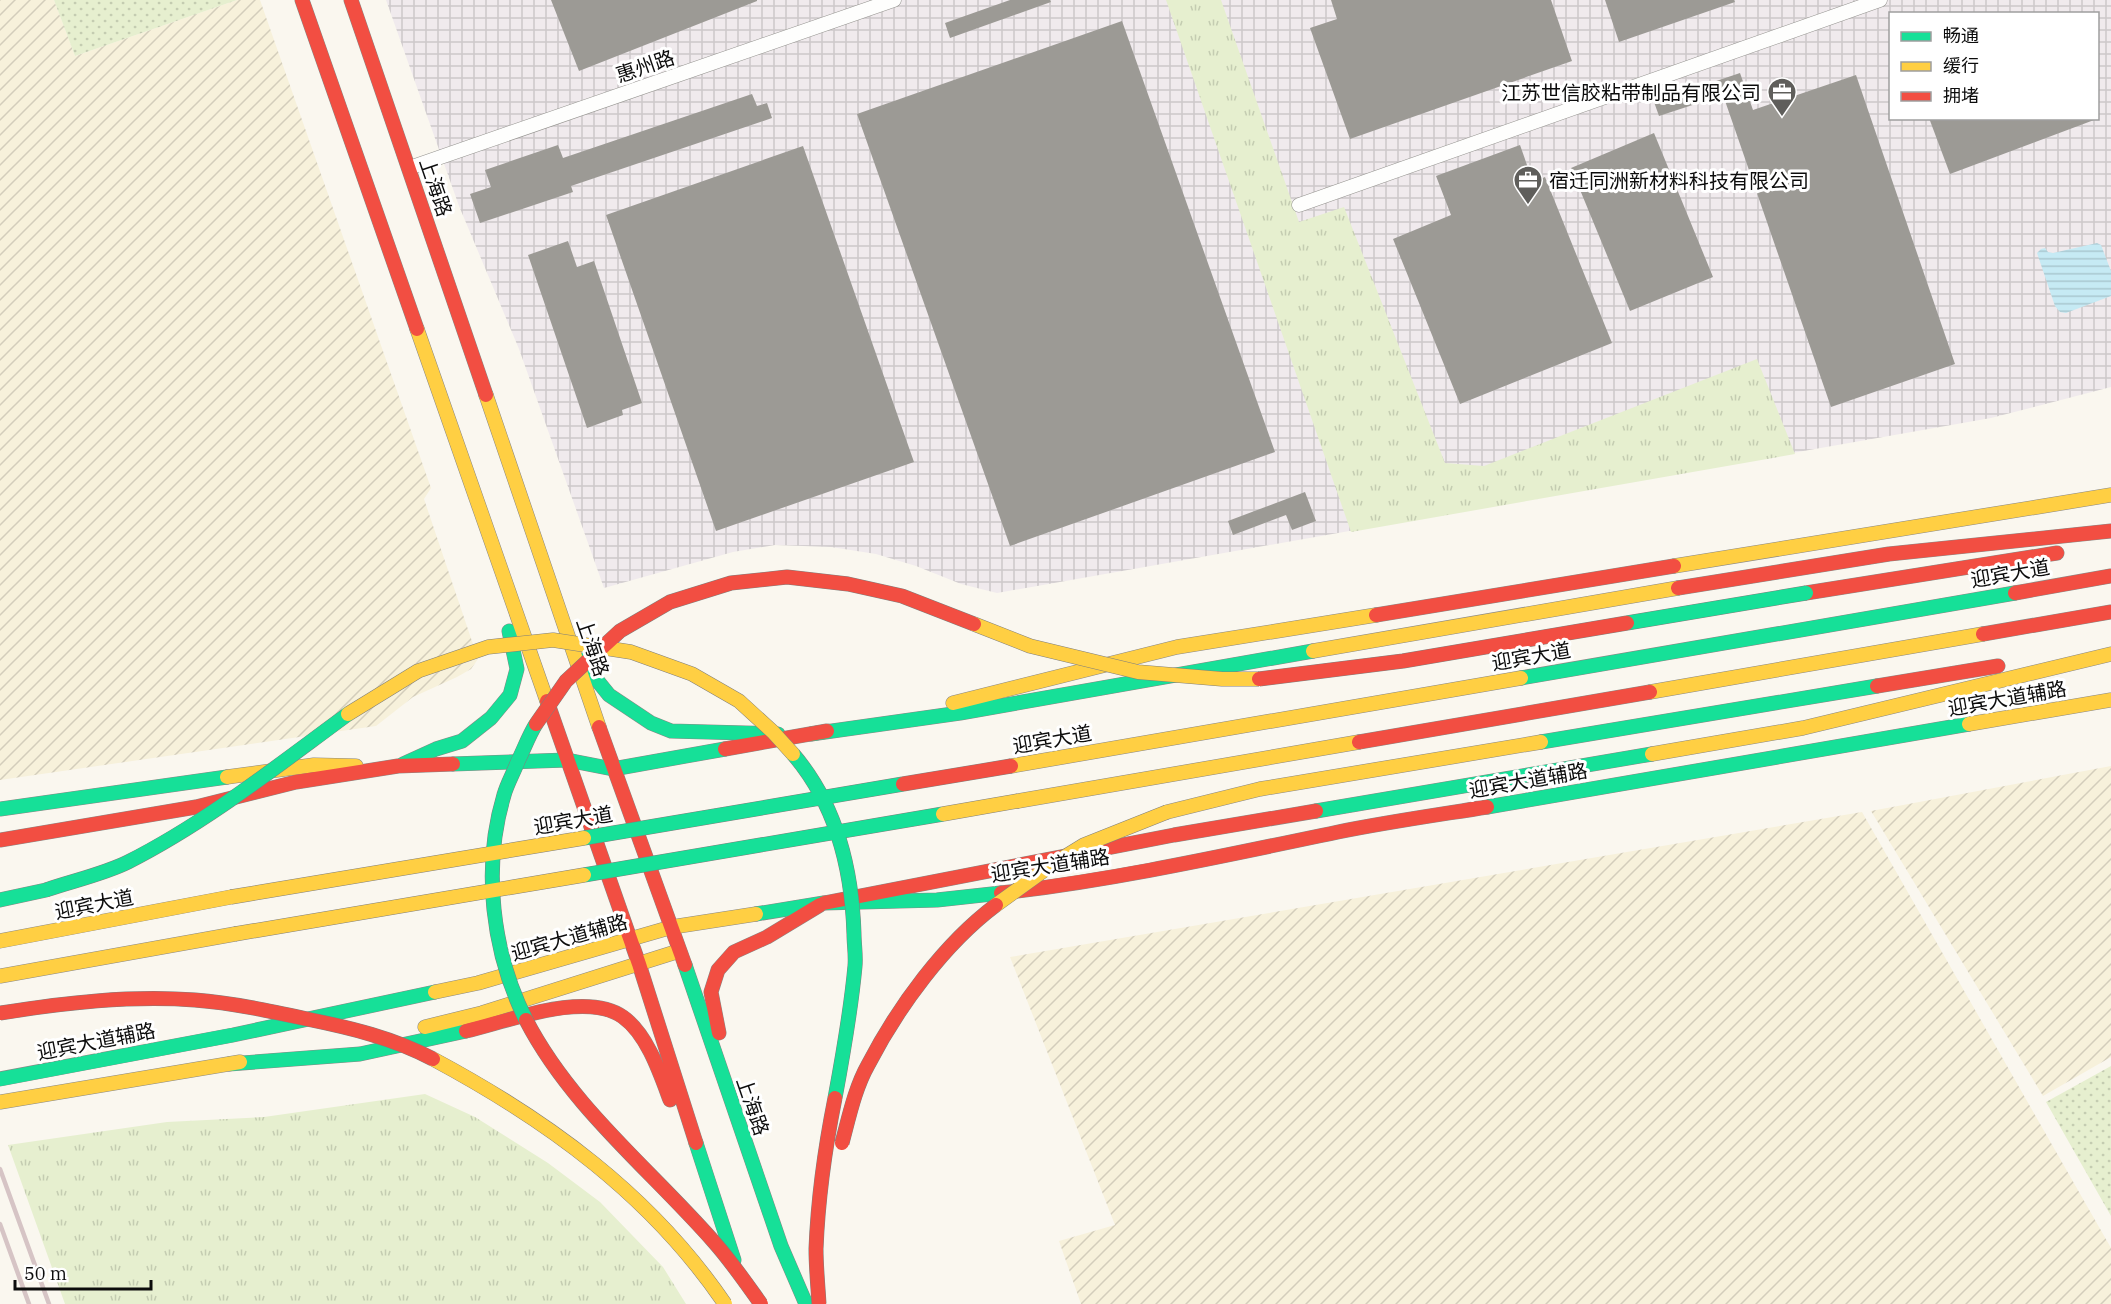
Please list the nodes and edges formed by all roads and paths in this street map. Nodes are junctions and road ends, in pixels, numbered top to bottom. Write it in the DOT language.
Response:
graph roads {
  1 [pos="302,0"];
  2 [pos="351,0"];
  3 [pos="894,0"];
  4 [pos="1880,0"];
  5 [pos="409,168"];
  6 [pos="1299,205"];
  7 [pos="499,432"];
  8 [pos="457,447"];
  9 [pos="2111,495"];
  10 [pos="2111,531"];
  11 [pos="2076,550"];
  12 [pos="2111,576"];
  13 [pos="2111,612"];
  14 [pos="2111,646"];
  15 [pos="2111,654"];
  16 [pos="2111,700"];
  17 [pos="811,734"];
  18 [pos="567,760"];
  19 [pos="398,766"];
  20 [pos="613,769"];
  21 [pos="0,809"];
  22 [pos="0,840"];
  23 [pos="0,900"];
  24 [pos="824,903"];
  25 [pos="672,927"];
  26 [pos="630,940"];
  27 [pos="0,941"];
  28 [pos="679,951"];
  29 [pos="639,964"];
  30 [pos="0,976"];
  31 [pos="0,1013"];
  32 [pos="229,1064"];
  33 [pos="0,1079"];
  34 [pos="0,1102"];
  35 [pos="839,1159"];
  36 [pos="834,1194"];
  37 [pos="832,1216"];
  38 [pos="781,1246"];
  39 [pos="830,1268"];
  40 [pos="747,1300"];
  41 [pos="725,1304"];
  42 [pos="761,1304"];
  43 [pos="806,1304"];
  44 [pos="819,1304"];
  45 [pos="832,1304"];
  1 -- 8 [label="main road"];
  2 -- 5 [label="main road, 上海路"];
  3 -- 5 [label="street, 惠州路"];
  4 -- 6 [label="street"];
  5 -- 7 [label="main road, 上海路"];
  7 -- 17 [label="main road"];
  7 -- 20 [label="main road, 上海路"];
  8 -- 18 [label="main road"];
  8 -- 19 [label="main road"];
  9 -- 17 [label="main road"];
  10 -- 17 [label="main road"];
  11 -- 42 [label="main road, bridge"];
  12 -- 27 [label="main road, 迎宾大道, bridge"];
  13 -- 30 [label="main road, bridge"];
  14 -- 35 [label="main road, bridge"];
  15 -- 24 [label="main road"];
  16 -- 24 [label="main road, 迎宾大道辅路"];
  17 -- 20 [label="main road"];
  18 -- 19 [label="main road"];
  18 -- 20 [label="main road"];
  18 -- 26 [label="main road"];
  19 -- 21 [label="main road"];
  19 -- 22 [label="main road"];
  20 -- 25 [label="main road, 上海路"];
  23 -- 44 [label="main road, bridge"];
  24 -- 25 [label="main road, 迎宾大道辅路"];
  24 -- 38 [label="main road"];
  25 -- 26 [label="main road, 迎宾大道辅路"];
  25 -- 28 [label="main road, 上海路"];
  26 -- 29 [label="main road"];
  26 -- 33 [label="main road, 迎宾大道辅路"];
  28 -- 29 [label="main road"];
  28 -- 38 [label="main road, 上海路"];
  29 -- 32 [label="main road"];
  29 -- 40 [label="main road"];
  31 -- 41 [label="main road, bridge"];
  32 -- 34 [label="main road"];
  32 -- 40 [label="main road"];
  36 -- 37 [label="main road"];
  38 -- 43 [label="main road, 上海路"];
  39 -- 45 [label="main road"];
}
